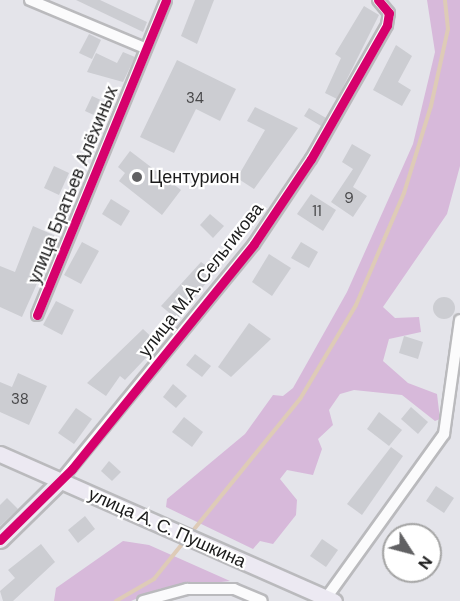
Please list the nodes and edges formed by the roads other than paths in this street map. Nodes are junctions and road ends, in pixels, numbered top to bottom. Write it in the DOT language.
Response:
graph roads {
  1 [pos="30,0"];
  2 [pos="166,0"];
  3 [pos="378,0"];
  4 [pos="145,48"];
  5 [pos="37,315"];
  6 [pos="460,320"];
  7 [pos="460,407"];
  8 [pos="448,414"];
  9 [pos="0,454"];
  10 [pos="60,481"];
  11 [pos="0,540"];
  12 [pos="328,600"];
  13 [pos="143,601"];
  14 [pos="262,601"];
  1 -- 4 [label="street"];
  2 -- 4 [label="street, улица Братьев Алёхиных"];
  3 -- 10 [label="street, улица М.А. Сельгикова"];
  4 -- 5 [label="street, улица Братьев Алёхиных"];
  6 -- 8 [label="street"];
  7 -- 8 [label="street"];
  8 -- 12 [label="street"];
  9 -- 10 [label="main road, улица А. С. Пушкина"];
  10 -- 11 [label="main road, улица М.А. Сельгикова"];
  10 -- 12 [label="main road, улица А. С. Пушкина"];
  13 -- 14 [label="street"];
}
